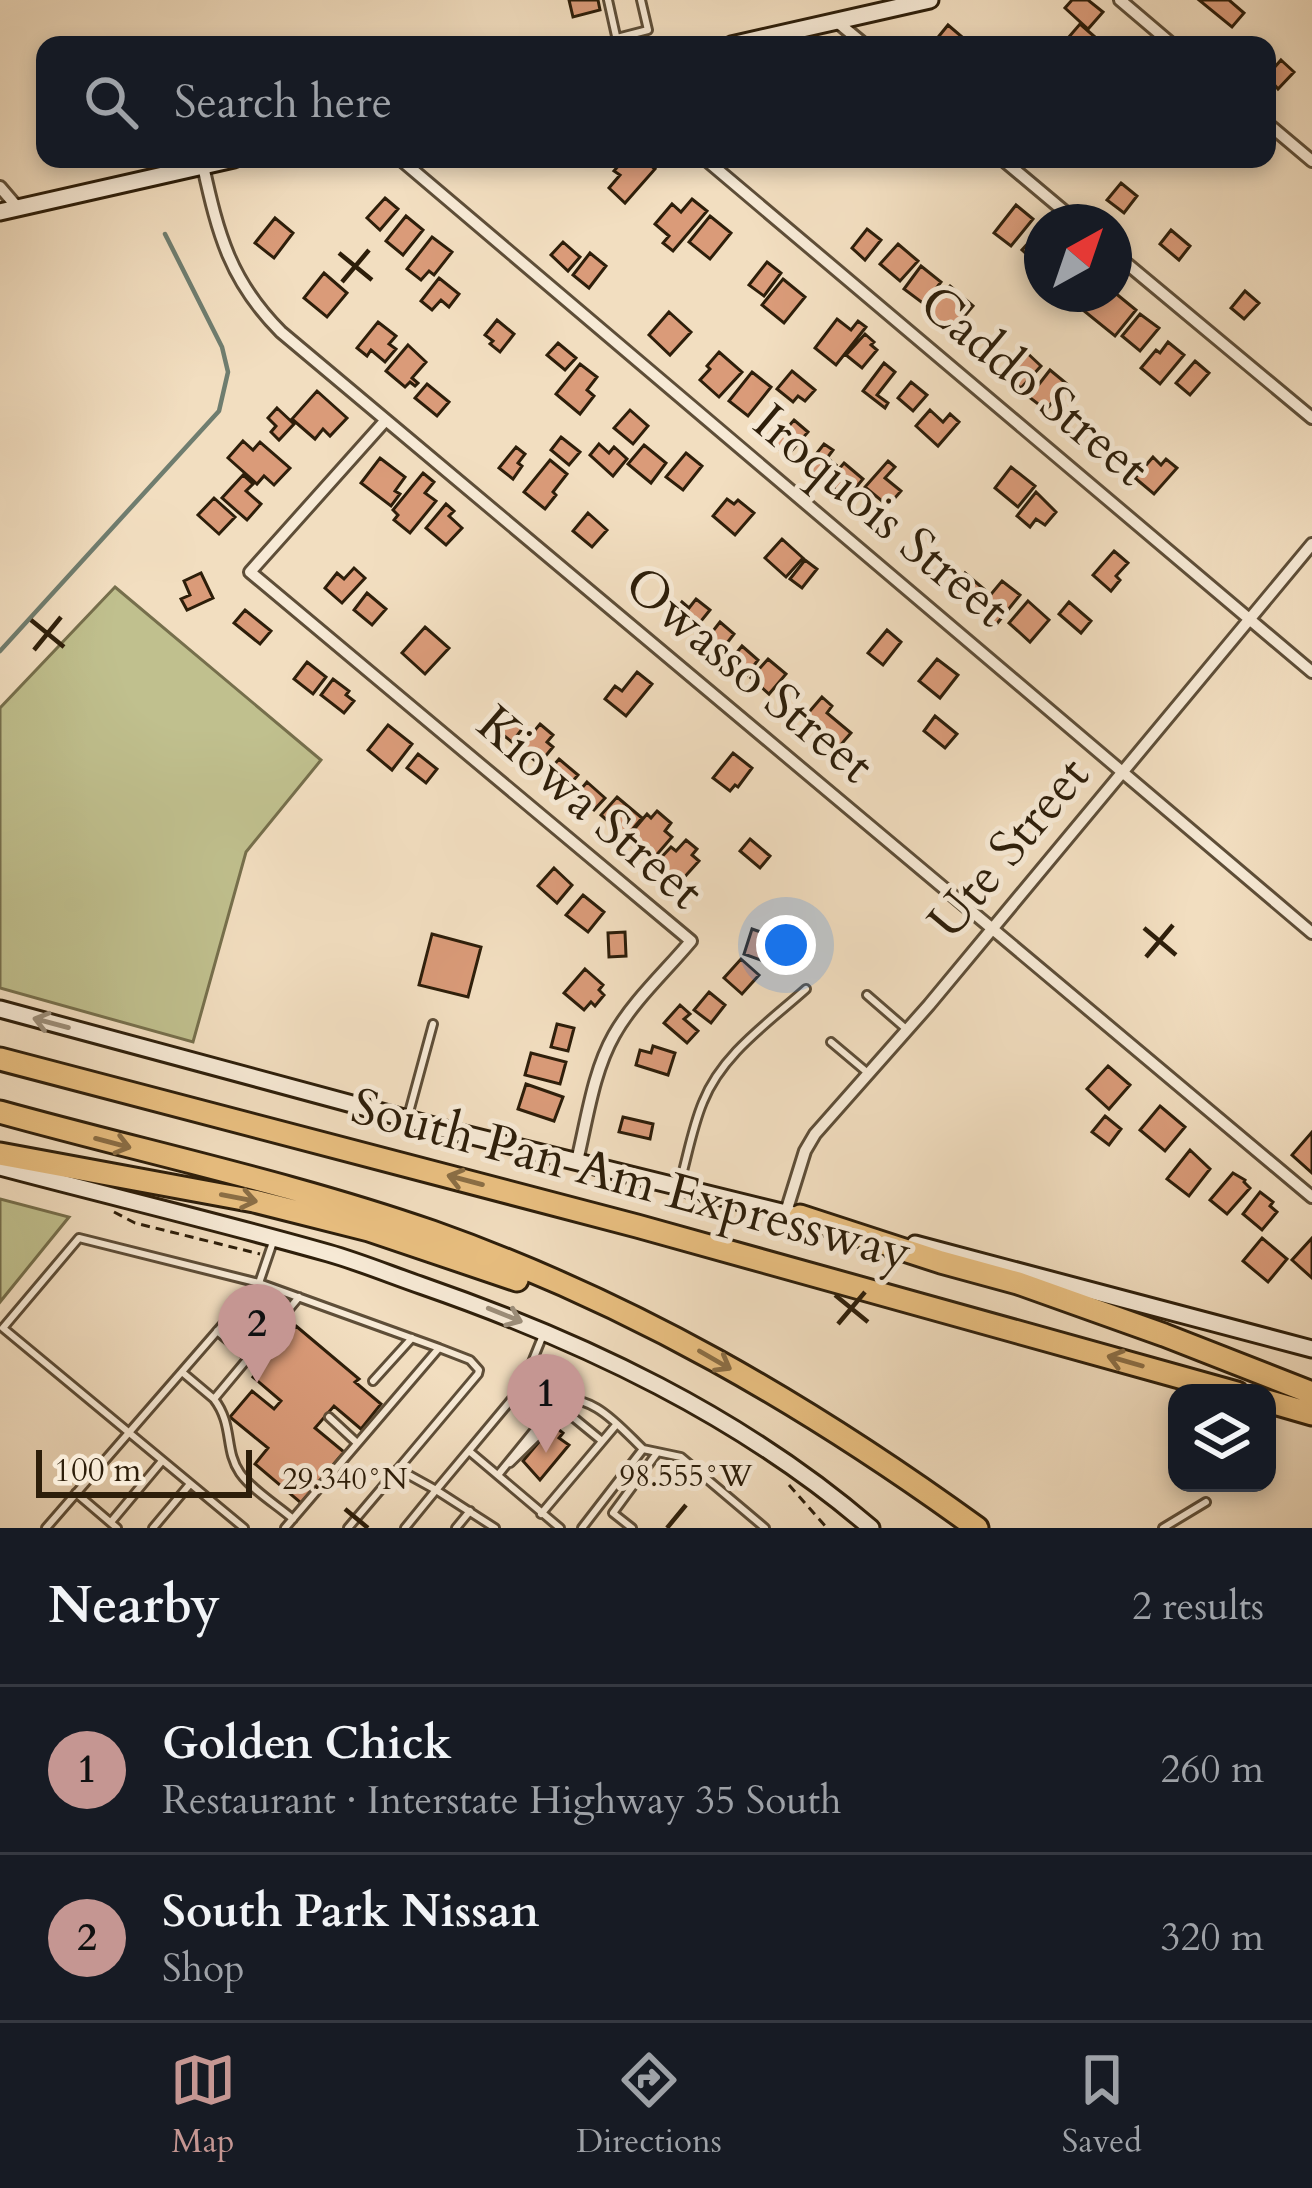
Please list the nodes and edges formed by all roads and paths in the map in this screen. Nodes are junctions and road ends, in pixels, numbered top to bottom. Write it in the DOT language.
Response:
graph roads {
  1 [pos="608,0"];
  2 [pos="641,0"];
  3 [pos="929,0"];
  4 [pos="1120,0"];
  5 [pos="836,21"];
  6 [pos="617,36"];
  7 [pos="633,36"];
  8 [pos="770,36"];
  9 [pos="854,36"];
  10 [pos="1162,36"];
  11 [pos="1276,131"];
  12 [pos="1312,161"];
  13 [pos="194,168"];
  14 [pos="203,168"];
  15 [pos="411,168"];
  16 [pos="716,168"];
  17 [pos="1013,168"];
  18 [pos="0,188"];
  19 [pos="1056,204"];
  20 [pos="19,208"];
  21 [pos="0,212"];
  22 [pos="1132,268"];
  23 [pos="1312,418"];
  24 [pos="385,422"];
  25 [pos="1312,544"];
  26 [pos="1250,619"];
  27 [pos="1312,672"];
  28 [pos="1123,772"];
  29 [pos="993,929"];
  30 [pos="1312,933"];
  31 [pos="806,989"];
  32 [pos="866,995"];
  33 [pos="0,1009"];
  34 [pos="433,1024"];
  35 [pos="908,1030"];
  36 [pos="831,1042"];
  37 [pos="0,1059"];
  38 [pos="869,1074"];
  39 [pos="0,1112"];
  40 [pos="407,1119"];
  41 [pos="0,1154"];
  42 [pos="577,1161"];
  43 [pos="0,1167"];
  44 [pos="679,1186"];
  45 [pos="1312,1197"];
  46 [pos="101,1206"];
  47 [pos="793,1214"];
  48 [pos="275,1239"];
  49 [pos="246,1251"];
  50 [pos="259,1283"];
  51 [pos="298,1297"];
  52 [pos="647,1322"];
  53 [pos="217,1331"];
  54 [pos="545,1332"];
  55 [pos="412,1338"];
  56 [pos="439,1348"];
  57 [pos="1312,1349"];
  58 [pos="248,1358"];
  59 [pos="182,1372"];
  60 [pos="373,1382"];
  61 [pos="1205,1384"];
  62 [pos="1312,1393"];
  63 [pos="214,1399"];
  64 [pos="1276,1404"];
  65 [pos="1312,1414"];
  66 [pos="329,1417"];
  67 [pos="612,1422"];
  68 [pos="129,1432"];
  69 [pos="602,1441"];
  70 [pos="357,1444"];
  71 [pos="643,1449"];
  72 [pos="469,1451"];
  73 [pos="658,1452"];
  74 [pos="162,1461"];
  75 [pos="506,1464"];
  76 [pos="398,1469"];
  77 [pos="498,1475"];
  78 [pos="785,1480"];
  79 [pos="190,1484"];
  80 [pos="436,1490"];
  81 [pos="76,1493"];
  82 [pos="1206,1502"];
  83 [pos="470,1511"];
  84 [pos="542,1514"];
  85 [pos="292,1520"];
  86 [pos="114,1525"];
  87 [pos="48,1527"];
  88 [pos="153,1528"];
  89 [pos="244,1528"];
  90 [pos="285,1528"];
  91 [pos="348,1528"];
  92 [pos="405,1528"];
  93 [pos="456,1528"];
  94 [pos="495,1528"];
  95 [pos="560,1528"];
  96 [pos="582,1528"];
  97 [pos="632,1528"];
  98 [pos="765,1528"];
  99 [pos="826,1528"];
  100 [pos="871,1528"];
  101 [pos="976,1528"];
  102 [pos="1163,1528"];
  1 -- 6 [label="lane"];
  2 -- 7 [label="lane"];
  3 -- 5 [label="main road"];
  4 -- 10 [label="street"];
  5 -- 8 [label="main road"];
  5 -- 9 [label="street"];
  11 -- 12 [label="street"];
  13 -- 20 [label="main road"];
  14 -- 24 [label="street, Owasso Street"];
  15 -- 28 [label="street, Iroquois Street"];
  16 -- 26 [label="street, Caddo Street"];
  17 -- 19 [label="street"];
  18 -- 20 [label="street"];
  20 -- 21 [label="main road"];
  22 -- 23 [label="street"];
  24 -- 29 [label="street, Owasso Street"];
  24 -- 42 [label="street, Kiowa Street"];
  25 -- 26 [label="street, Ute Street"];
  26 -- 27 [label="street, Caddo Street"];
  26 -- 28 [label="street, Ute Street"];
  28 -- 29 [label="street, Ute Street"];
  28 -- 30 [label="street, Iroquois Street"];
  29 -- 35 [label="street, Ute Street"];
  29 -- 45 [label="street, Owasso Street"];
  31 -- 44 [label="lane"];
  32 -- 35 [label="lane"];
  40 -- 33 [label="main road, one-way"];
  34 -- 40 [label="lane"];
  35 -- 38 [label="street, Ute Street"];
  36 -- 38 [label="lane"];
  61 -- 37 [label="highway, South Pan Am Expressway, one-way"];
  38 -- 47 [label="street, Ute Street"];
  39 -- 52 [label="highway, South Pan Am Expressway, one-way"];
  40 -- 42 [label="main road"];
  41 -- 52 [label="highway, one-way"];
  42 -- 44 [label="main road"];
  43 -- 48 [label="main road"];
  44 -- 47 [label="main road"];
  46 -- 49 [label="path"];
  47 -- 57 [label="main road"];
  47 -- 62 [label="highway"];
  48 -- 50 [label="lane"];
  48 -- 54 [label="main road, one-way"];
  50 -- 51 [label="lane"];
  50 -- 53 [label="lane"];
  50 -- 68 [label="lane"];
  51 -- 55 [label="lane"];
  51 -- 58 [label="lane"];
  52 -- 101 [label="highway, South Pan Am Expressway, one-way"];
  53 -- 58 [label="lane"];
  53 -- 59 [label="lane"];
  54 -- 72 [label="lane"];
  54 -- 100 [label="main road"];
  55 -- 56 [label="lane"];
  55 -- 60 [label="lane"];
  56 -- 70 [label="lane"];
  56 -- 76 [label="lane"];
  58 -- 63 [label="lane"];
  59 -- 63 [label="lane"];
  59 -- 68 [label="lane"];
  63 -- 85 [label="lane"];
  64 -- 65 [label="highway"];
  66 -- 70 [label="lane"];
  67 -- 69 [label="lane"];
  67 -- 71 [label="lane"];
  67 -- 75 [label="lane"];
  68 -- 74 [label="lane"];
  68 -- 81 [label="lane"];
  69 -- 75 [label="lane"];
  69 -- 84 [label="lane"];
  70 -- 85 [label="lane"];
  71 -- 73 [label="lane"];
  71 -- 96 [label="lane"];
  72 -- 77 [label="lane"];
  72 -- 80 [label="lane"];
  73 -- 97 [label="lane"];
  73 -- 98 [label="lane"];
  74 -- 79 [label="lane"];
  74 -- 86 [label="lane"];
  75 -- 77 [label="lane"];
  76 -- 80 [label="lane"];
  76 -- 91 [label="lane"];
  77 -- 84 [label="lane"];
  78 -- 99 [label="path"];
  79 -- 88 [label="lane"];
  79 -- 89 [label="lane"];
  80 -- 83 [label="lane"];
  80 -- 92 [label="lane"];
  81 -- 86 [label="lane"];
  81 -- 87 [label="lane"];
  82 -- 102 [label="lane"];
  83 -- 93 [label="lane"];
  83 -- 94 [label="lane"];
  84 -- 95 [label="lane"];
  85 -- 90 [label="lane"];
}
